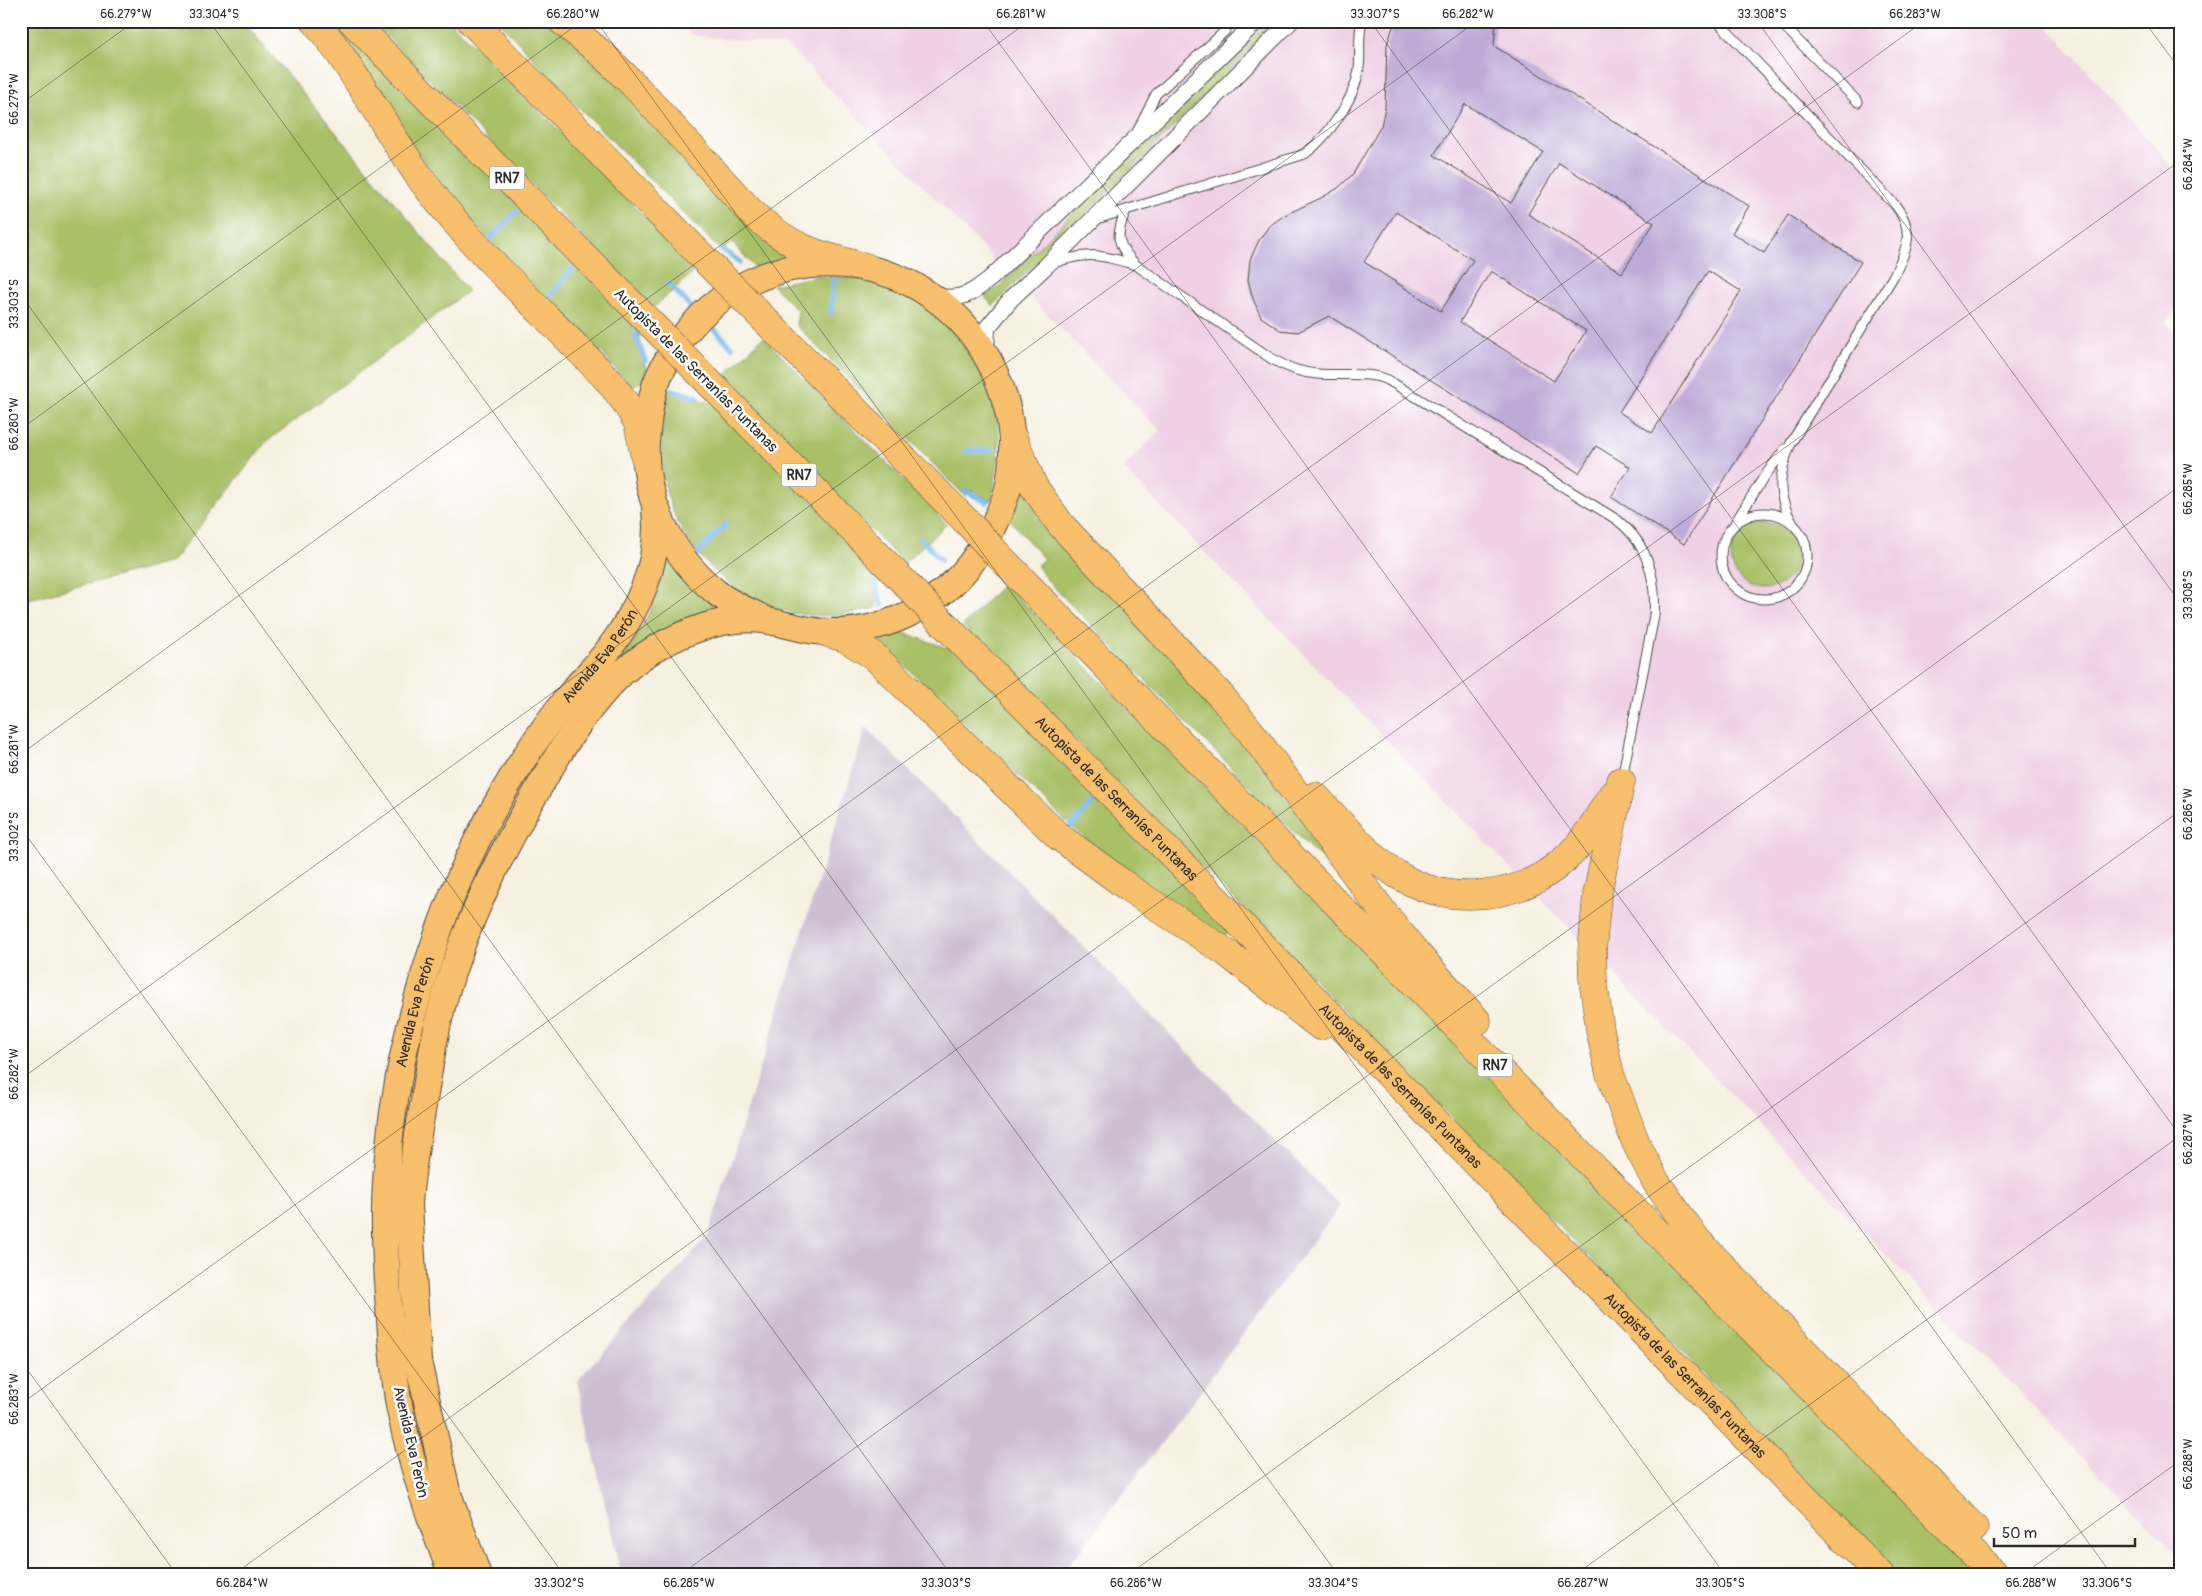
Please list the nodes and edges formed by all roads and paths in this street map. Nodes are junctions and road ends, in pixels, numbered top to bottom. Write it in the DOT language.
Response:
graph roads {
  1 [pos="315,21"];
  2 [pos="352,21"];
  3 [pos="471,21"];
  4 [pos="562,21"];
  5 [pos="1230,21"];
  6 [pos="1256,21"];
  7 [pos="1291,21"];
  8 [pos="1362,21"];
  9 [pos="1717,21"];
  10 [pos="1779,21"];
  11 [pos="1858,102"];
  12 [pos="1134,141"];
  13 [pos="1126,210"];
  14 [pos="1090,222"];
  15 [pos="1047,265"];
  16 [pos="1136,265"];
  17 [pos="866,267"];
  18 [pos="937,298"];
  19 [pos="986,352"];
  20 [pos="1013,438"];
  21 [pos="1790,443"];
  22 [pos="645,458"];
  23 [pos="654,503"];
  24 [pos="1793,524"];
  25 [pos="1733,526"];
  26 [pos="766,620"];
  27 [pos="825,632"];
  28 [pos="1251,732"];
  29 [pos="1621,781"];
  30 [pos="1637,1212"];
  31 [pos="1599,1287"];
  32 [pos="452,1575"];
  33 [pos="478,1575"];
  34 [pos="1880,1575"];
  35 [pos="1995,1575"];
  36 [pos="2010,1575"];
  1 -- 22 [label="highway"];
  2 -- 31 [label="highway, Autopista de las Serranías Puntanas / RN7, bridge"];
  3 -- 30 [label="highway, RN7, bridge"];
  4 -- 17 [label="highway"];
  5 -- 12 [label="lane"];
  6 -- 12 [label="street"];
  7 -- 14 [label="street"];
  8 -- 13 [label="lane"];
  9 -- 21 [label="lane"];
  10 -- 11 [label="lane"];
  12 -- 18 [label="street"];
  13 -- 14 [label="lane"];
  13 -- 16 [label="lane"];
  14 -- 15 [label="street"];
  15 -- 16 [label="lane"];
  15 -- 19 [label="street"];
  16 -- 29 [label="lane"];
  17 -- 18 [label="main road"];
  17 -- 22 [label="main road"];
  18 -- 19 [label="main road"];
  19 -- 20 [label="main road"];
  20 -- 27 [label="main road"];
  20 -- 28 [label="highway"];
  21 -- 24 [label="lane"];
  21 -- 25 [label="lane"];
  22 -- 23 [label="main road"];
  23 -- 26 [label="main road"];
  23 -- 32 [label="main road, Avenida Eva Perón"];
  24 -- 25 [label="lane"];
  24 -- 25 [label="lane"];
  26 -- 27 [label="main road"];
  26 -- 33 [label="main road, Avenida Eva Perón"];
  27 -- 31 [label="highway"];
  28 -- 29 [label="highway"];
  28 -- 30 [label="highway"];
  29 -- 36 [label="highway"];
  30 -- 35 [label="highway, RN7"];
  31 -- 34 [label="highway, Autopista de las Serranías Puntanas / RN7"];
}
